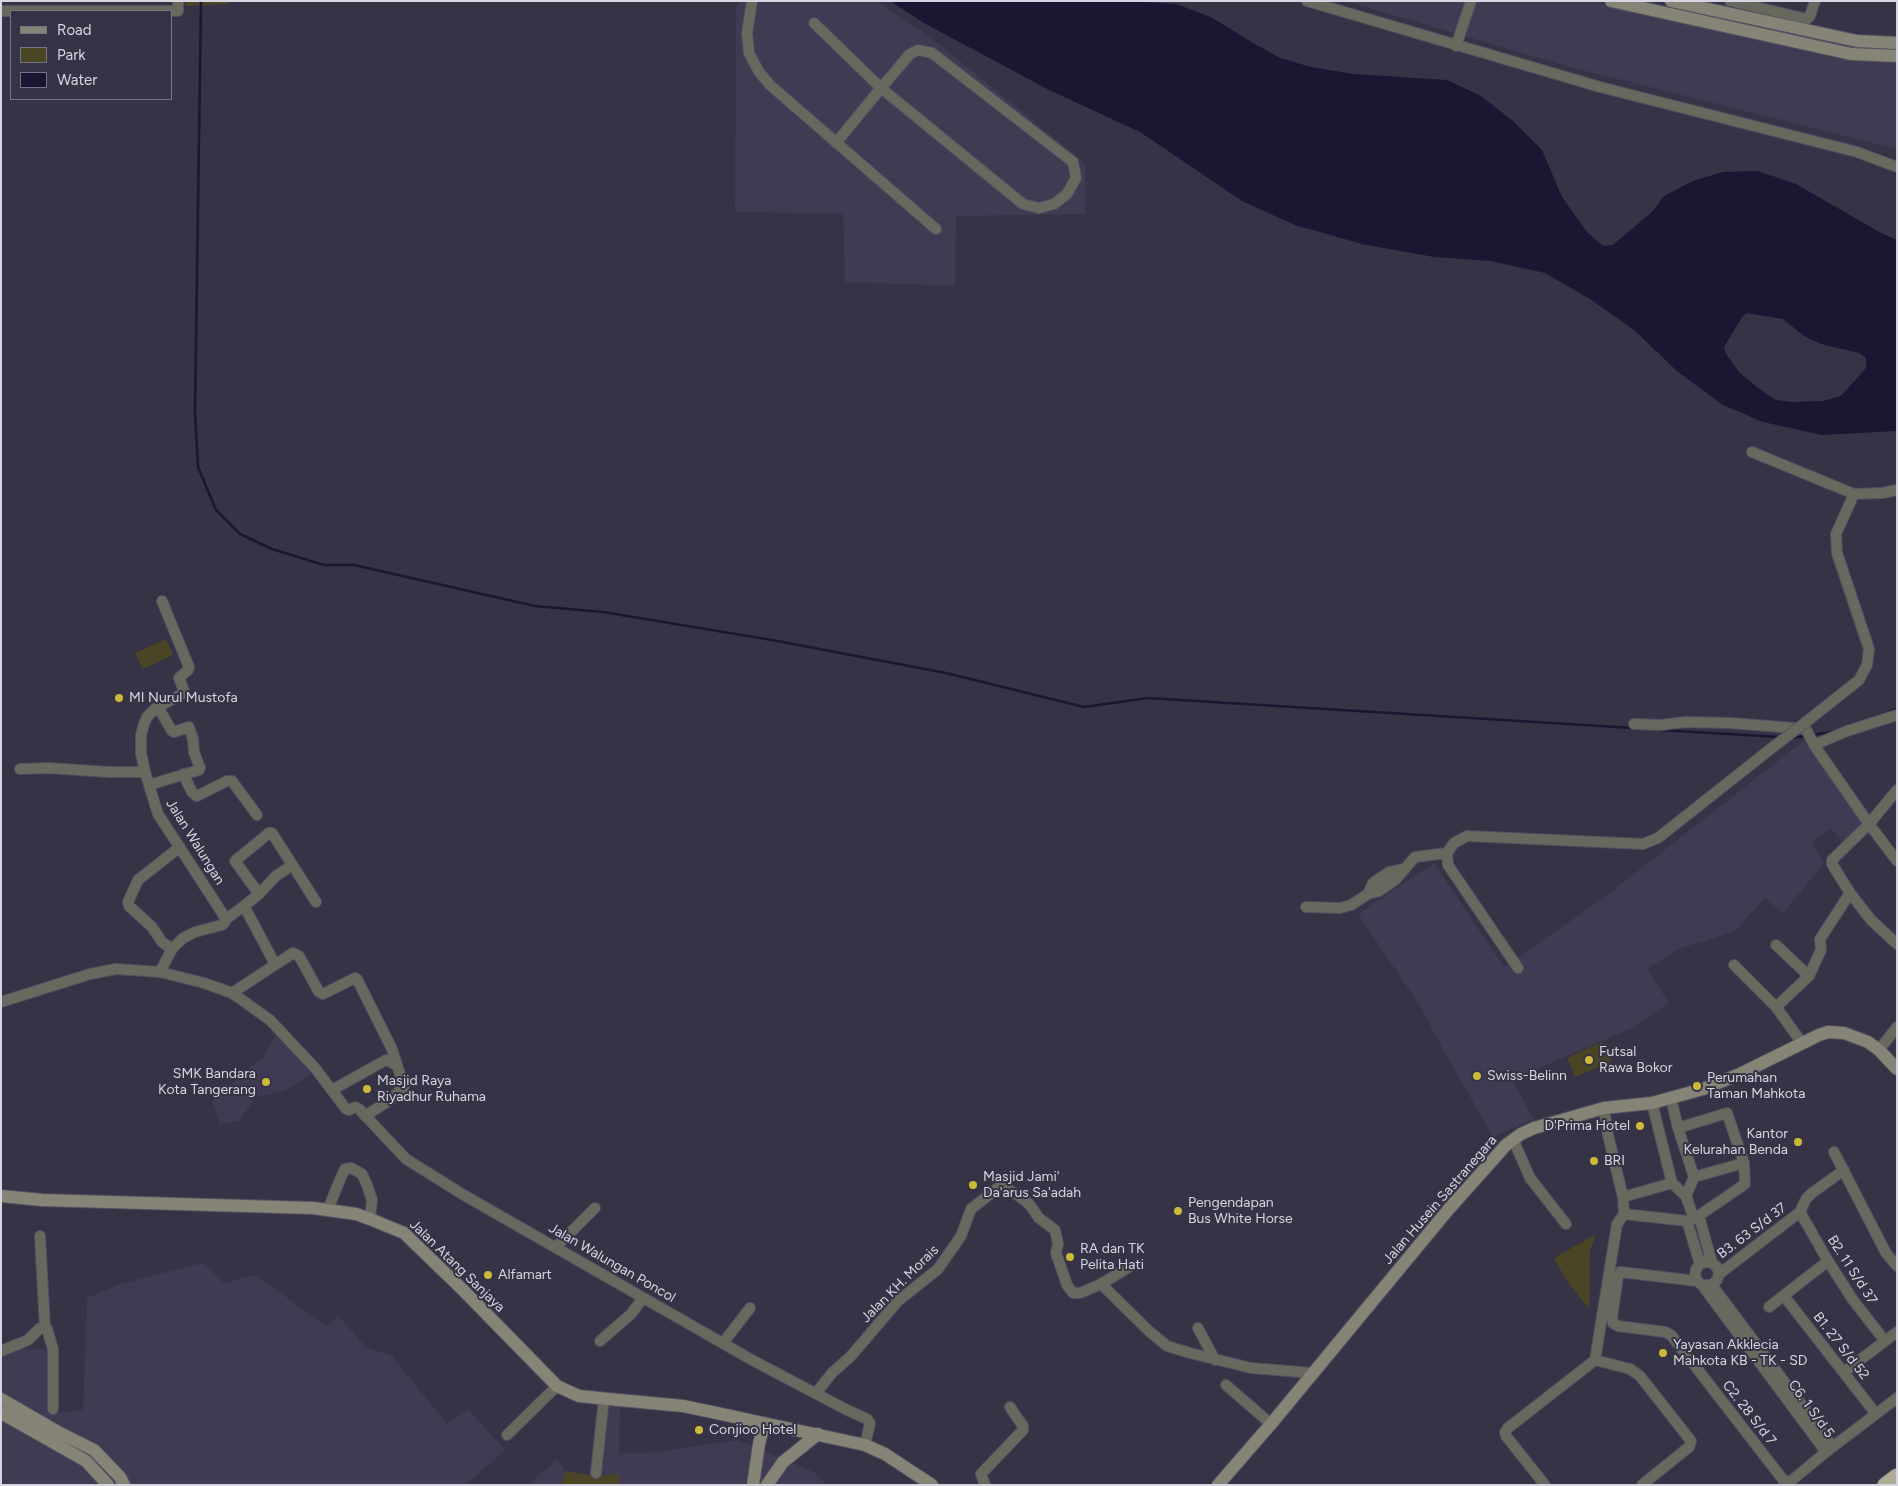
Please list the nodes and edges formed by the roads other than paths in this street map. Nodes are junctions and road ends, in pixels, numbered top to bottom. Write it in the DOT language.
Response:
graph roads {
  1 [pos="178,1"];
  2 [pos="752,1"];
  3 [pos="1307,1"];
  4 [pos="1466,1"];
  5 [pos="1471,1"];
  6 [pos="1612,1"];
  7 [pos="1671,1"];
  8 [pos="1730,1"];
  9 [pos="1815,1"];
  10 [pos="172,11"];
  11 [pos="1708,16"];
  12 [pos="814,23"];
  13 [pos="1460,33"];
  14 [pos="1897,43"];
  15 [pos="1456,46"];
  16 [pos="1897,56"];
  17 [pos="881,88"];
  18 [pos="836,143"];
  19 [pos="1897,167"];
  20 [pos="936,229"];
  21 [pos="1752,452"];
  22 [pos="1897,490"];
  23 [pos="1854,494"];
  24 [pos="162,601"];
  25 [pos="158,707"];
  26 [pos="1897,715"];
  27 [pos="1634,724"];
  28 [pos="1806,726"];
  29 [pos="1813,743"];
  30 [pos="20,769"];
  31 [pos="145,772"];
  32 [pos="183,774"];
  33 [pos="149,785"];
  34 [pos="1897,790"];
  35 [pos="258,816"];
  36 [pos="1869,824"];
  37 [pos="180,847"];
  38 [pos="1447,853"];
  39 [pos="1896,857"];
  40 [pos="292,865"];
  41 [pos="1850,893"];
  42 [pos="259,894"];
  43 [pos="316,902"];
  44 [pos="244,906"];
  45 [pos="1306,907"];
  46 [pos="226,919"];
  47 [pos="1897,944"];
  48 [pos="1776,945"];
  49 [pos="172,949"];
  50 [pos="275,964"];
  51 [pos="1734,965"];
  52 [pos="162,968"];
  53 [pos="1518,968"];
  54 [pos="1809,976"];
  55 [pos="235,991"];
  56 [pos="1,1002"];
  57 [pos="1776,1007"];
  58 [pos="1897,1027"];
  59 [pos="1802,1043"];
  60 [pos="1879,1050"];
  61 [pos="396,1065"];
  62 [pos="1897,1069"];
  63 [pos="332,1090"];
  64 [pos="1671,1098"];
  65 [pos="1652,1103"];
  66 [pos="1604,1108"];
  67 [pos="368,1115"];
  68 [pos="1678,1128"];
  69 [pos="1512,1139"];
  70 [pos="1834,1152"];
  71 [pos="1744,1163"];
  72 [pos="1844,1170"];
  73 [pos="1694,1177"];
  74 [pos="1672,1183"];
  75 [pos="1,1196"];
  76 [pos="1686,1196"];
  77 [pos="1623,1197"];
  78 [pos="594,1208"];
  79 [pos="328,1209"];
  80 [pos="1800,1212"];
  81 [pos="1624,1214"];
  82 [pos="370,1218"];
  83 [pos="1694,1219"];
  84 [pos="1566,1224"];
  85 [pos="40,1236"];
  86 [pos="556,1247"];
  87 [pos="1828,1261"];
  88 [pos="1712,1263"];
  89 [pos="1700,1264"];
  90 [pos="1897,1266"];
  91 [pos="1129,1267"];
  92 [pos="1719,1274"];
  93 [pos="1102,1284"];
  94 [pos="1704,1284"];
  95 [pos="1784,1296"];
  96 [pos="641,1301"];
  97 [pos="1769,1307"];
  98 [pos="750,1308"];
  99 [pos="45,1328"];
  100 [pos="1198,1328"];
  101 [pos="1897,1332"];
  102 [pos="600,1341"];
  103 [pos="1885,1341"];
  104 [pos="723,1343"];
  105 [pos="1,1352"];
  106 [pos="1216,1360"];
  107 [pos="1595,1360"];
  108 [pos="1844,1372"];
  109 [pos="1313,1373"];
  110 [pos="557,1386"];
  111 [pos="1226,1386"];
  112 [pos="816,1393"];
  113 [pos="604,1398"];
  114 [pos="1897,1398"];
  115 [pos="1,1399"];
  116 [pos="1010,1407"];
  117 [pos="53,1408"];
  118 [pos="1,1413"];
  119 [pos="1876,1414"];
  120 [pos="764,1424"];
  121 [pos="1272,1424"];
  122 [pos="818,1434"];
  123 [pos="507,1435"];
  124 [pos="865,1445"];
  125 [pos="1829,1450"];
  126 [pos="596,1473"];
  127 [pos="1897,1476"];
  128 [pos="108,1485"];
  129 [pos="124,1485"];
  130 [pos="753,1485"];
  131 [pos="767,1485"];
  132 [pos="932,1485"];
  133 [pos="985,1485"];
  134 [pos="1218,1485"];
  135 [pos="1545,1485"];
  136 [pos="1642,1485"];
  137 [pos="1885,1485"];
  1 -- 10 [label="street"];
  2 -- 18 [label="street"];
  3 -- 15 [label="street"];
  4 -- 13 [label="street"];
  5 -- 13 [label="street"];
  6 -- 11 [label="main road"];
  7 -- 11 [label="main road"];
  8 -- 9 [label="street"];
  11 -- 14 [label="main road"];
  11 -- 16 [label="main road"];
  12 -- 17 [label="street"];
  13 -- 15 [label="street"];
  15 -- 19 [label="street"];
  17 -- 17 [label="street"];
  17 -- 18 [label="street"];
  18 -- 20 [label="street"];
  21 -- 23 [label="street"];
  22 -- 23 [label="street"];
  23 -- 28 [label="street"];
  24 -- 25 [label="street, Jalan Walungan"];
  25 -- 31 [label="street, Jalan Walungan"];
  25 -- 32 [label="street"];
  26 -- 29 [label="street"];
  27 -- 28 [label="street"];
  28 -- 29 [label="street"];
  28 -- 38 [label="street, bridge"];
  29 -- 36 [label="street"];
  30 -- 31 [label="street"];
  31 -- 33 [label="street, Jalan Walungan"];
  32 -- 33 [label="street"];
  32 -- 35 [label="street"];
  33 -- 37 [label="street, Jalan Walungan"];
  34 -- 36 [label="street"];
  36 -- 39 [label="street"];
  36 -- 41 [label="street"];
  37 -- 46 [label="street, Jalan Walungan"];
  37 -- 49 [label="street"];
  38 -- 45 [label="street"];
  38 -- 53 [label="street"];
  40 -- 42 [label="street"];
  40 -- 42 [label="street"];
  40 -- 43 [label="street"];
  41 -- 47 [label="street"];
  41 -- 54 [label="street"];
  42 -- 44 [label="street"];
  44 -- 46 [label="street"];
  44 -- 50 [label="street"];
  46 -- 49 [label="street"];
  48 -- 54 [label="street"];
  49 -- 52 [label="street"];
  50 -- 55 [label="street"];
  50 -- 61 [label="street"];
  51 -- 57 [label="street"];
  52 -- 55 [label="street, Jalan Walungan Poncol"];
  52 -- 56 [label="street, Jalan Walungan Poncol"];
  54 -- 57 [label="street"];
  55 -- 63 [label="street, Jalan Walungan Poncol"];
  57 -- 59 [label="street"];
  58 -- 60 [label="street"];
  59 -- 60 [label="main road, Jalan Husein Sastranegara"];
  59 -- 64 [label="main road, Jalan Husein Sastranegara"];
  60 -- 62 [label="main road, Jalan Husein Sastranegara"];
  61 -- 63 [label="street"];
  61 -- 67 [label="street"];
  63 -- 67 [label="street, Jalan Walungan Poncol"];
  64 -- 65 [label="main road, Jalan Husein Sastranegara"];
  64 -- 68 [label="street"];
  65 -- 66 [label="main road, Jalan Husein Sastranegara"];
  65 -- 74 [label="street"];
  66 -- 69 [label="main road, Jalan Husein Sastranegara"];
  66 -- 77 [label="street"];
  67 -- 86 [label="street, Jalan Walungan Poncol"];
  68 -- 71 [label="street"];
  68 -- 73 [label="street"];
  69 -- 84 [label="street"];
  69 -- 109 [label="main road, Jalan Husein Sastranegara"];
  70 -- 72 [label="street"];
  71 -- 73 [label="street"];
  71 -- 83 [label="street"];
  72 -- 80 [label="street, B3. 63 S/d 37"];
  72 -- 90 [label="street"];
  73 -- 76 [label="street"];
  74 -- 76 [label="street"];
  74 -- 77 [label="street"];
  75 -- 79 [label="main road, Jalan Atang Sanjaya"];
  76 -- 83 [label="street"];
  77 -- 81 [label="street"];
  78 -- 86 [label="street"];
  79 -- 82 [label="main road, Jalan Atang Sanjaya"];
  79 -- 82 [label="street"];
  80 -- 87 [label="street, B2. 11 S/d 37"];
  80 -- 92 [label="street, B3. 63 S/d 37"];
  81 -- 83 [label="street"];
  81 -- 107 [label="street"];
  82 -- 110 [label="main road, Jalan Atang Sanjaya"];
  83 -- 88 [label="street"];
  83 -- 89 [label="street"];
  85 -- 99 [label="street"];
  86 -- 104 [label="street, Jalan Walungan Poncol"];
  87 -- 95 [label="street"];
  87 -- 103 [label="street, B2. 11 S/d 37"];
  88 -- 89 [label="street"];
  88 -- 92 [label="street"];
  89 -- 94 [label="street"];
  91 -- 93 [label="street"];
  92 -- 94 [label="street"];
  93 -- 106 [label="street"];
  93 -- 112 [label="street, Jalan KH. Morais"];
  94 -- 125 [label="street, C6. 1 S/d 5"];
  94 -- 125 [label="street, C2. 28 S/d 7"];
  95 -- 97 [label="street"];
  95 -- 108 [label="street, B1. 27 S/d 52"];
  96 -- 102 [label="street"];
  98 -- 104 [label="street"];
  99 -- 105 [label="street"];
  99 -- 117 [label="street"];
  100 -- 106 [label="street"];
  101 -- 103 [label="street"];
  103 -- 108 [label="street"];
  104 -- 112 [label="street, Jalan Walungan Poncol"];
  106 -- 109 [label="street"];
  107 -- 135 [label="street"];
  107 -- 136 [label="street"];
  108 -- 119 [label="street, B1. 27 S/d 52"];
  109 -- 121 [label="main road, Jalan Husein Sastranegara"];
  110 -- 113 [label="main road, Jalan Atang Sanjaya"];
  110 -- 123 [label="street"];
  111 -- 121 [label="street"];
  112 -- 124 [label="street, Jalan Walungan Poncol"];
  113 -- 120 [label="main road, Jalan Atang Sanjaya"];
  113 -- 126 [label="street"];
  114 -- 119 [label="street"];
  115 -- 129 [label="main road"];
  116 -- 133 [label="street"];
  118 -- 128 [label="main road"];
  119 -- 125 [label="street"];
  120 -- 122 [label="main road, Jalan Atang Sanjaya"];
  120 -- 130 [label="main road"];
  121 -- 134 [label="main road, Jalan Husein Sastranegara"];
  122 -- 124 [label="main road, Jalan Atang Sanjaya"];
  122 -- 131 [label="main road"];
  124 -- 132 [label="main road, Jalan Atang Sanjaya"];
  127 -- 137 [label="highway"];
}
